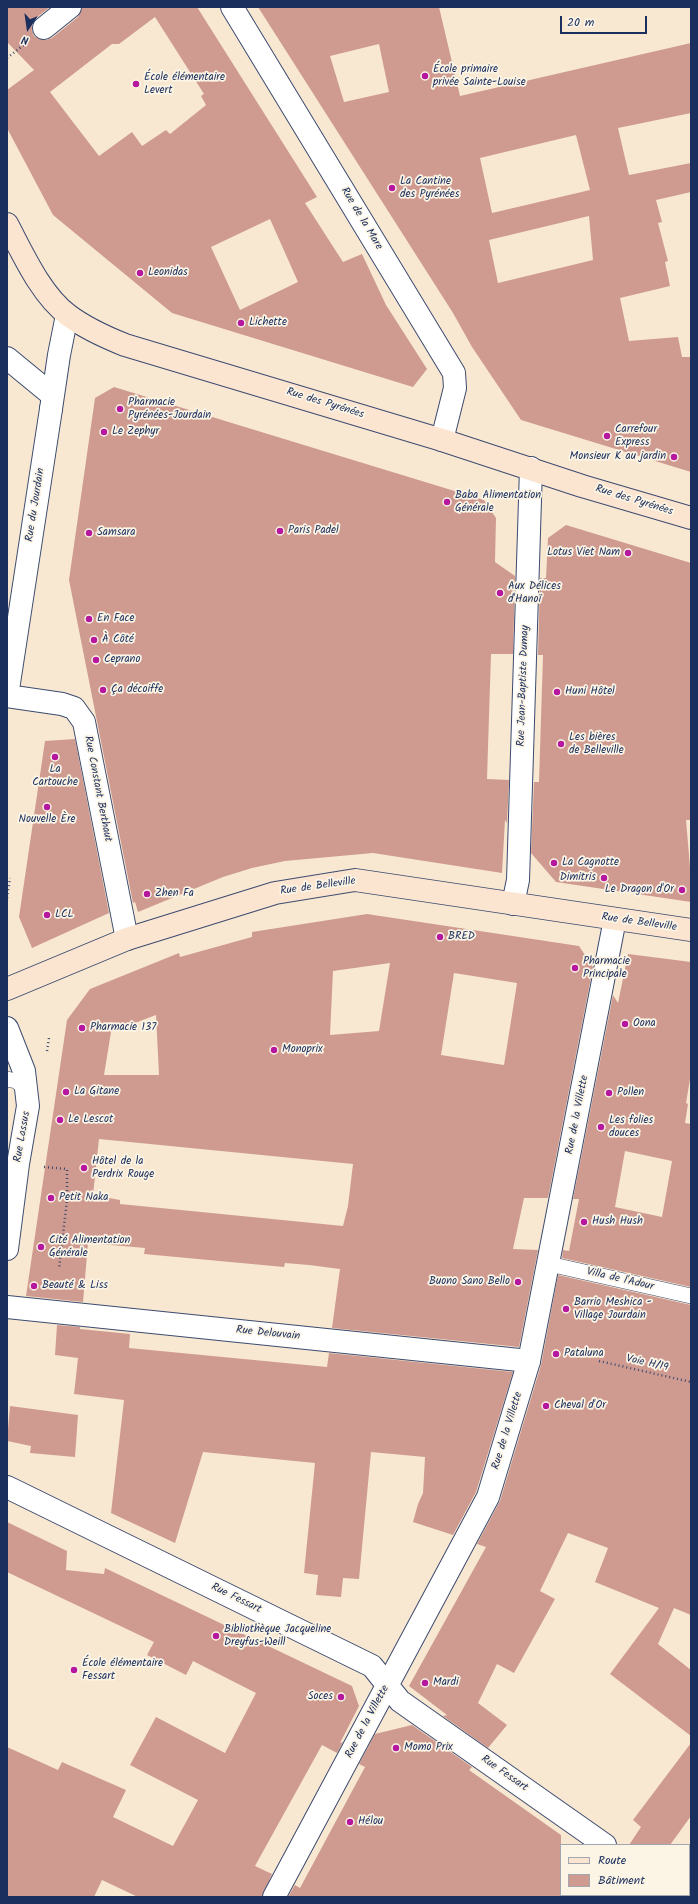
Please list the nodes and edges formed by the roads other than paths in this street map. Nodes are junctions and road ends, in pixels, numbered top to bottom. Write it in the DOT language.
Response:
graph roads {
  1 [pos="70,7"];
  2 [pos="232,7"];
  3 [pos="44,28"];
  4 [pos="7,224"];
  5 [pos="67,315"];
  6 [pos="7,358"];
  7 [pos="52,402"];
  8 [pos="442,440"];
  9 [pos="531,468"];
  10 [pos="691,518"];
  11 [pos="7,696"];
  12 [pos="513,904"];
  13 [pos="616,919"];
  14 [pos="691,930"];
  15 [pos="127,939"];
  16 [pos="7,989"];
  17 [pos="7,1028"];
  18 [pos="7,1078"];
  19 [pos="28,1090"];
  20 [pos="7,1249"];
  21 [pos="550,1264"];
  22 [pos="691,1296"];
  23 [pos="7,1307"];
  24 [pos="529,1362"];
  25 [pos="7,1487"];
  26 [pos="388,1685"];
  27 [pos="604,1844"];
  28 [pos="274,1897"];
  1 -- 3 [label="street"];
  2 -- 8 [label="street, Rue de la Mare"];
  4 -- 5 [label="main road, Rue des Pyrénées"];
  5 -- 7 [label="street, Rue du Jourdain"];
  5 -- 8 [label="main road, Rue des Pyrénées"];
  6 -- 7 [label="street"];
  7 -- 11 [label="street, Rue du Jourdain"];
  8 -- 9 [label="main road, Rue des Pyrénées"];
  9 -- 10 [label="main road, Rue des Pyrénées"];
  9 -- 12 [label="street, Rue Jean-Baptiste Dumay"];
  11 -- 15 [label="street, Rue Constant Berthaut"];
  12 -- 13 [label="main road, Rue de Belleville"];
  12 -- 15 [label="main road, Rue de Belleville"];
  13 -- 14 [label="main road, Rue de Belleville"];
  13 -- 21 [label="street, Rue de la Villette"];
  15 -- 16 [label="main road, Rue de Belleville"];
  17 -- 19 [label="street, Rue Lassus"];
  18 -- 19 [label="lane"];
  19 -- 20 [label="street, Rue Lassus"];
  21 -- 22 [label="lane, Villa de l'Adour"];
  21 -- 24 [label="street, Rue de la Villette"];
  23 -- 24 [label="street, Rue Delouvain"];
  24 -- 26 [label="street, Rue de la Villette"];
  25 -- 26 [label="street, Rue Fessart"];
  26 -- 27 [label="street, Rue Fessart"];
  26 -- 28 [label="street, Rue de la Villette"];
}
